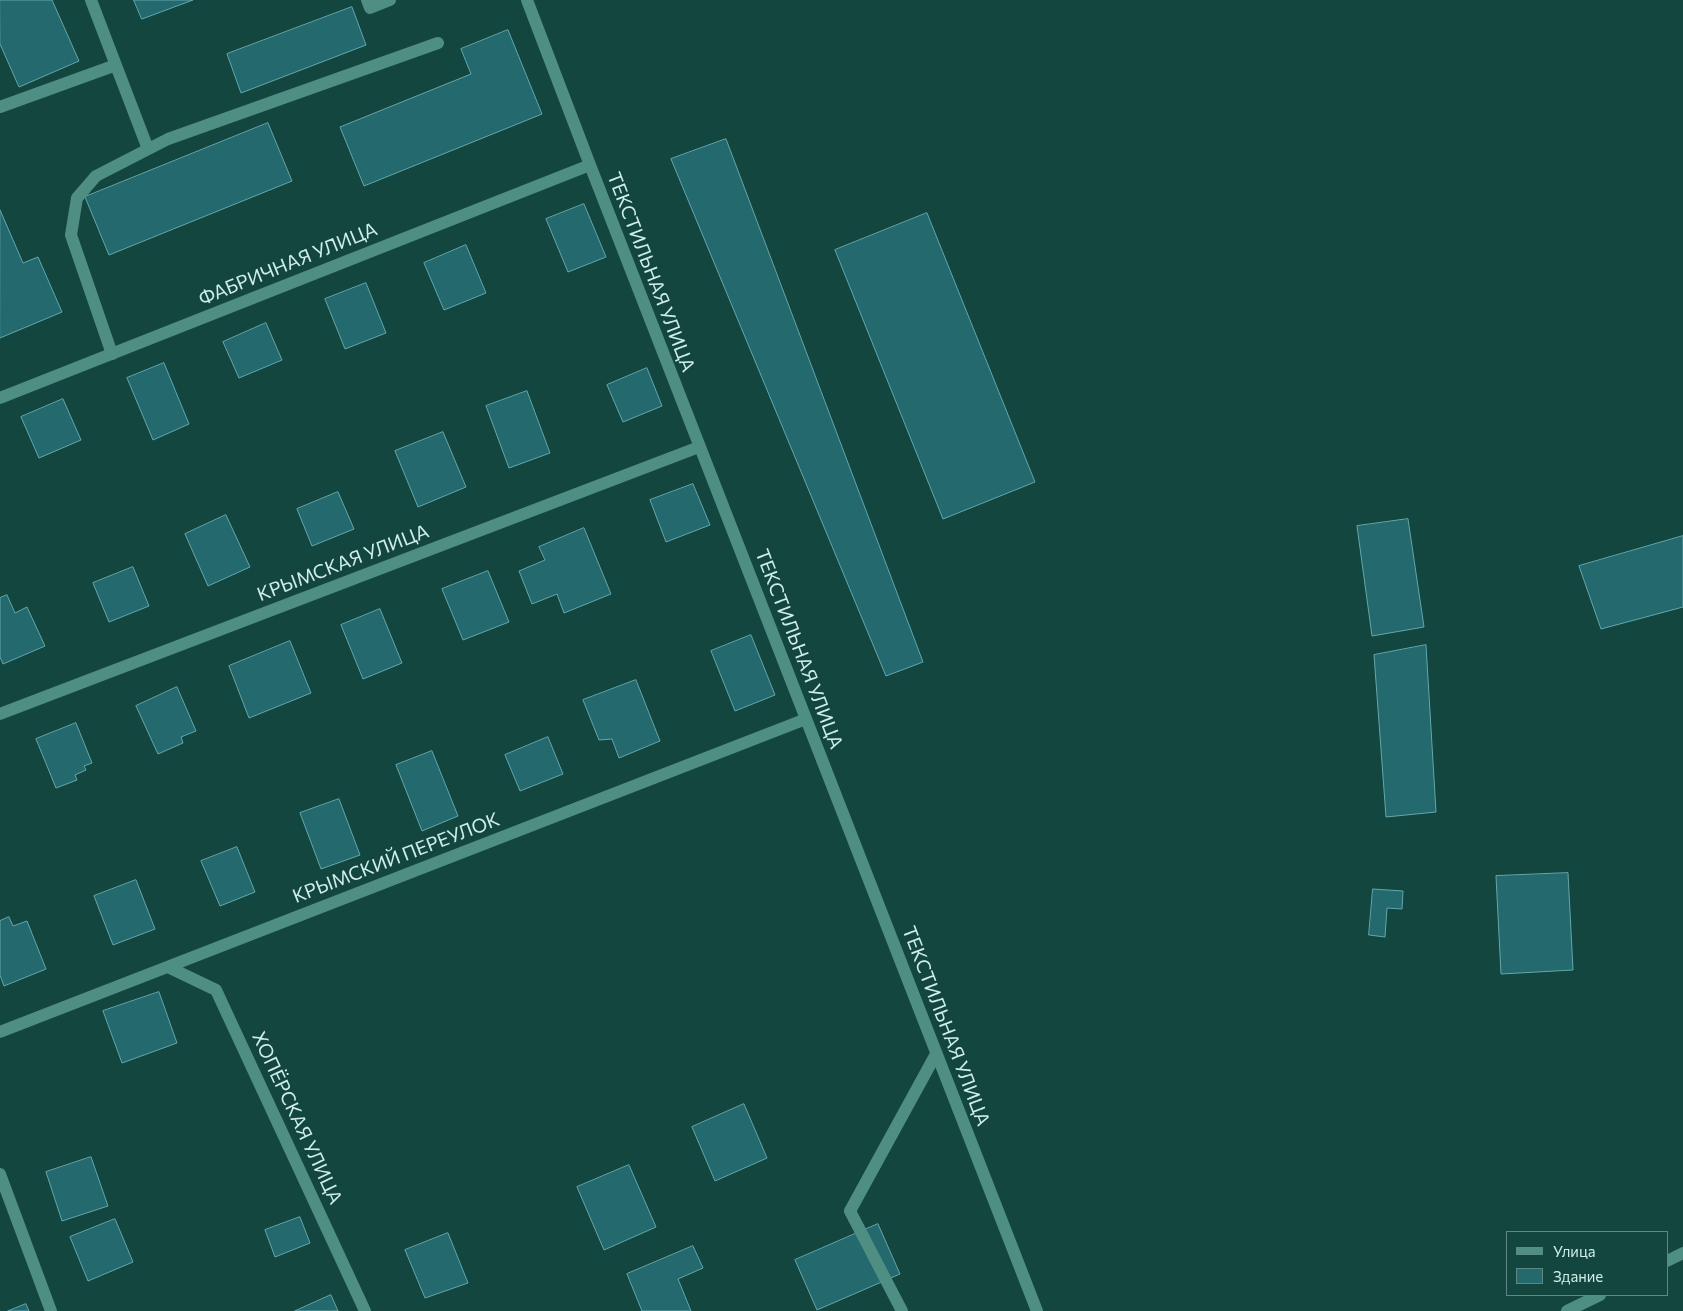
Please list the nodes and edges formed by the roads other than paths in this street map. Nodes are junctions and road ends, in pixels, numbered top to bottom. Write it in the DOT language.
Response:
graph roads {
  1 [pos="91,0"];
  2 [pos="367,0"];
  3 [pos="390,0"];
  4 [pos="527,0"];
  5 [pos="438,43"];
  6 [pos="116,65"];
  7 [pos="0,107"];
  8 [pos="148,149"];
  9 [pos="590,165"];
  10 [pos="112,354"];
  11 [pos="0,398"];
  12 [pos="700,447"];
  13 [pos="0,714"];
  14 [pos="806,719"];
  15 [pos="168,967"];
  16 [pos="0,1032"];
  17 [pos="936,1054"];
  18 [pos="0,1174"];
  19 [pos="1683,1253"];
  20 [pos="1668,1260"];
  21 [pos="1598,1296"];
  22 [pos="51,1311"];
  23 [pos="366,1311"];
  24 [pos="902,1311"];
  25 [pos="1037,1311"];
  26 [pos="1567,1311"];
  1 -- 6 [label="street"];
  2 -- 3 [label="street"];
  4 -- 9 [label="street, ТЕКСТИЛЬНАЯ УЛИЦА"];
  5 -- 8 [label="street"];
  6 -- 7 [label="street"];
  6 -- 8 [label="street"];
  8 -- 10 [label="street"];
  9 -- 10 [label="street, ФАБРИЧНАЯ УЛИЦА"];
  9 -- 12 [label="street, ТЕКСТИЛЬНАЯ УЛИЦА"];
  10 -- 11 [label="street, ФАБРИЧНАЯ УЛИЦА"];
  12 -- 13 [label="street, КРЫМСКАЯ УЛИЦА"];
  12 -- 14 [label="street, ТЕКСТИЛЬНАЯ УЛИЦА"];
  14 -- 15 [label="street, КРЫМСКИЙ ПЕРЕУЛОК"];
  14 -- 17 [label="street, ТЕКСТИЛЬНАЯ УЛИЦА"];
  15 -- 16 [label="street, КРЫМСКИЙ ПЕРЕУЛОК"];
  15 -- 23 [label="street, ХОПЁРСКАЯ УЛИЦА"];
  17 -- 24 [label="street"];
  17 -- 25 [label="street, ТЕКСТИЛЬНАЯ УЛИЦА"];
  18 -- 22 [label="street"];
  19 -- 20 [label="street"];
  21 -- 26 [label="street"];
}
